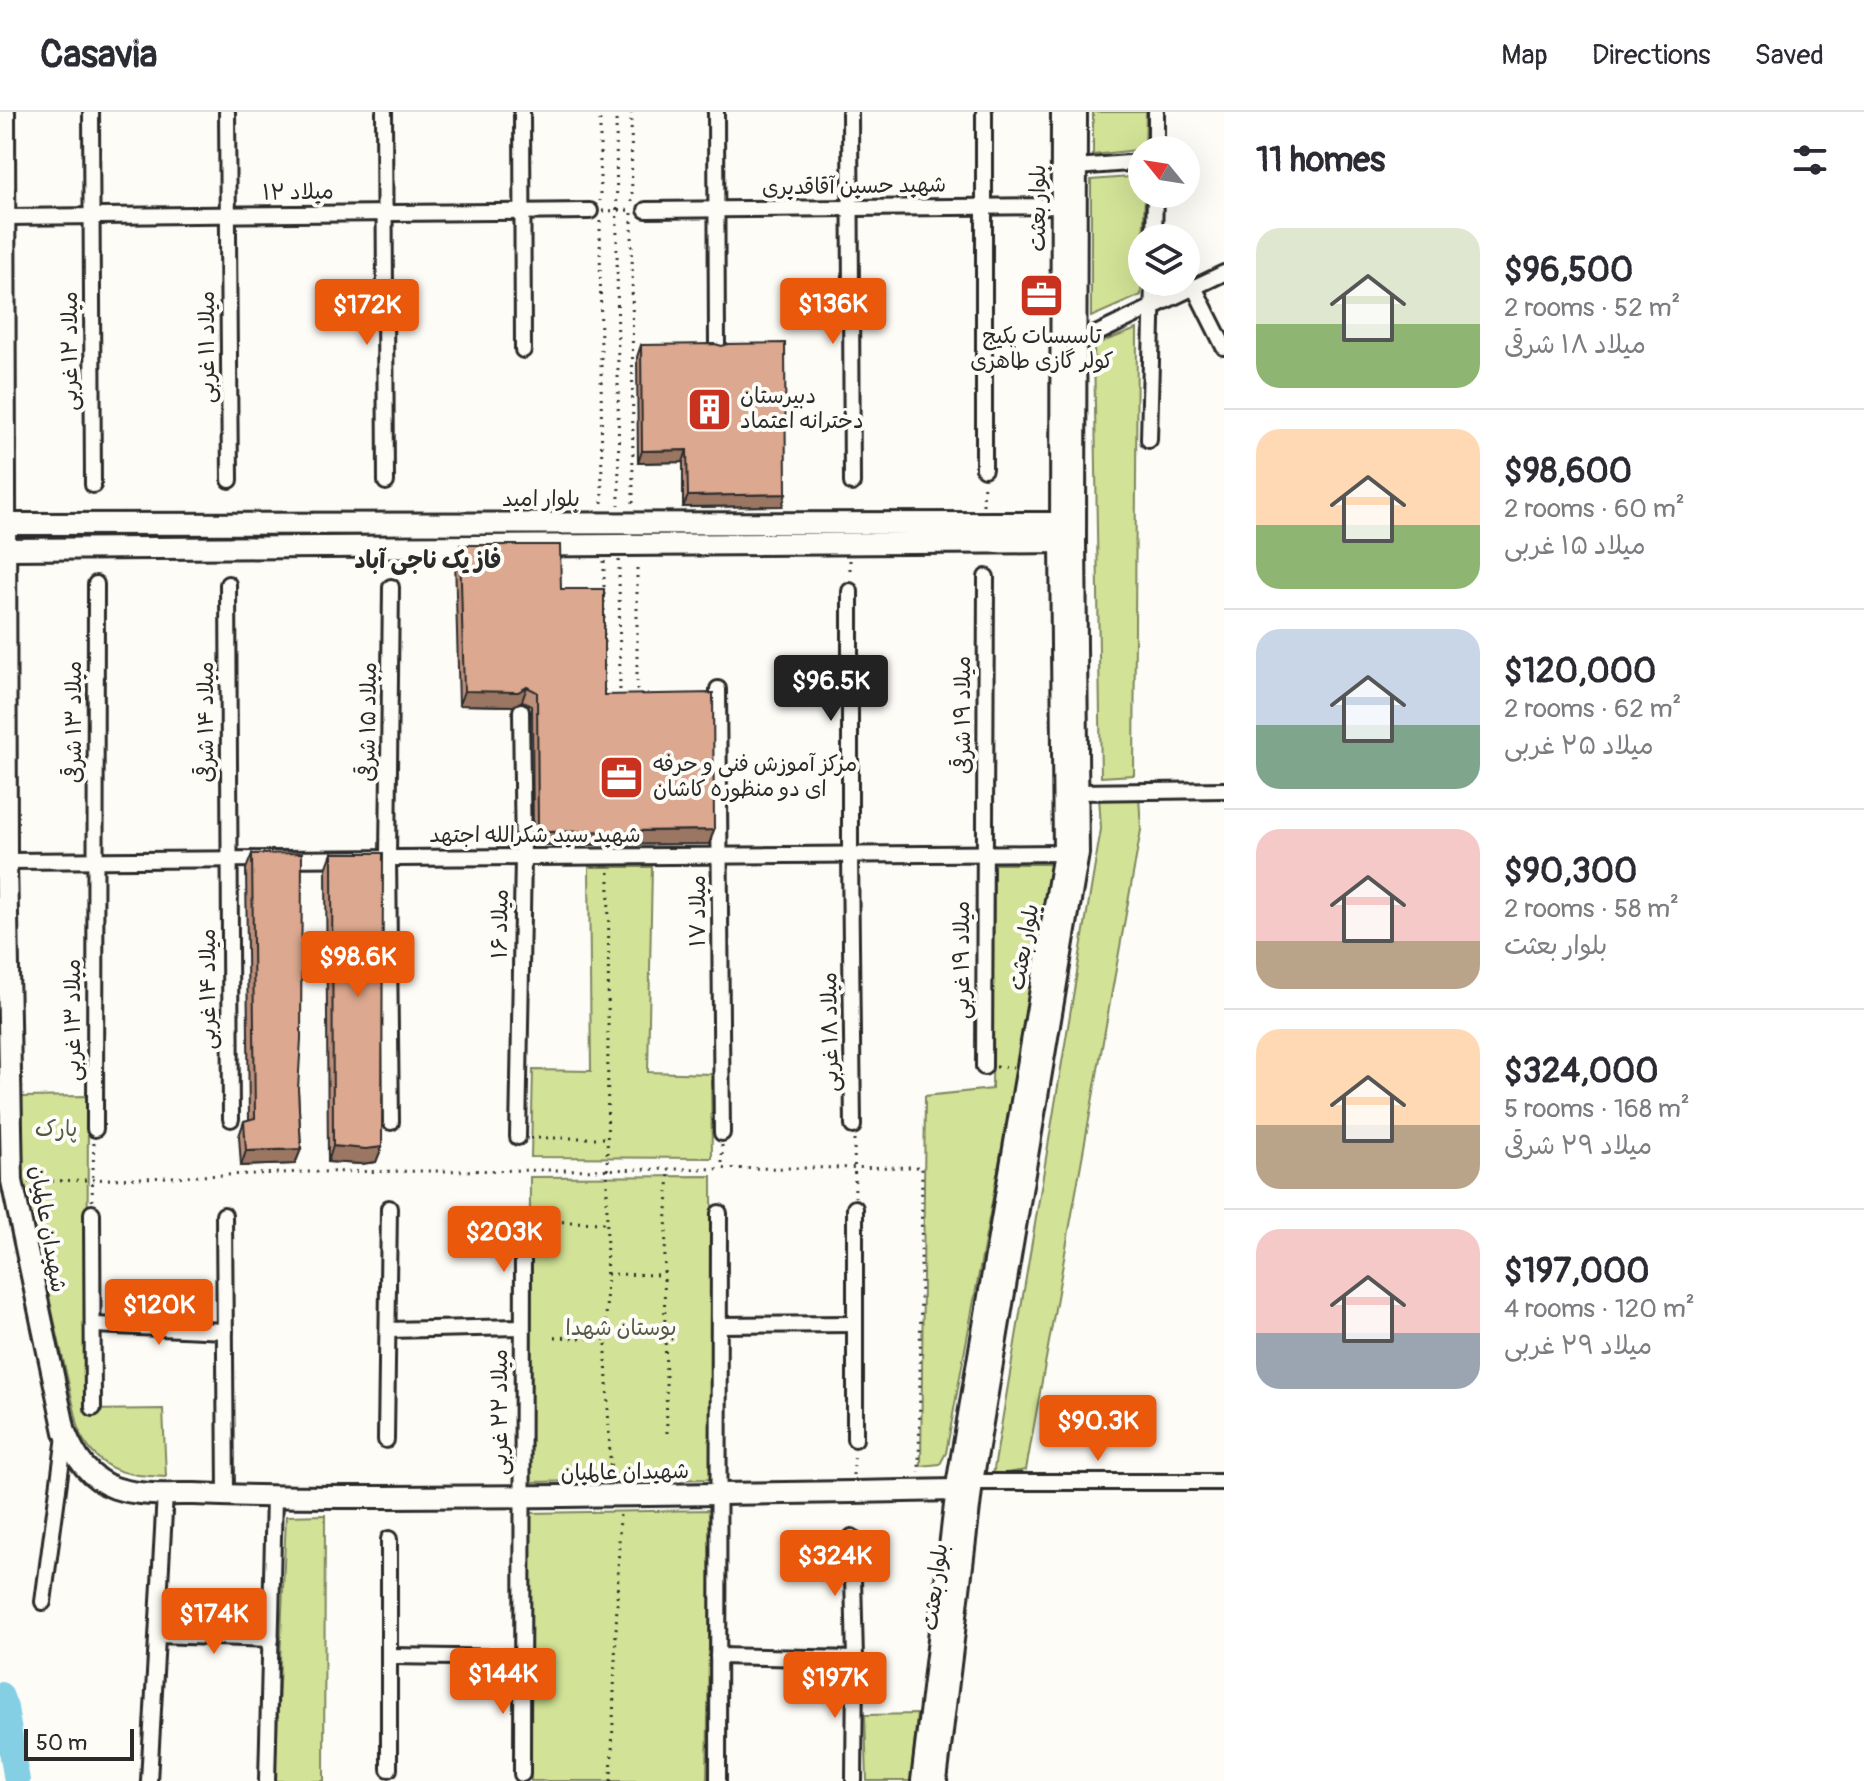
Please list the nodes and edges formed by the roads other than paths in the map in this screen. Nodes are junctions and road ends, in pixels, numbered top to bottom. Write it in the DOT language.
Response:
graph roads {
  1 [pos="91,112"];
  2 [pos="227,112"];
  3 [pos="384,112"];
  4 [pos="522,112"];
  5 [pos="716,112"];
  6 [pos="850,112"];
  7 [pos="984,112"];
  8 [pos="1062,112"];
  9 [pos="1076,112"];
  10 [pos="1156,112"];
  11 [pos="3,120"];
  12 [pos="1156,136"];
  13 [pos="1128,163"];
  14 [pos="1076,167"];
  15 [pos="1062,206"];
  16 [pos="982,207"];
  17 [pos="851,208"];
  18 [pos="717,209"];
  19 [pos="639,210"];
  20 [pos="522,211"];
  21 [pos="595,211"];
  22 [pos="385,213"];
  23 [pos="228,214"];
  24 [pos="91,216"];
  25 [pos="6,217"];
  26 [pos="1224,273"];
  27 [pos="1200,284"];
  28 [pos="1152,296"];
  29 [pos="1174,296"];
  30 [pos="1198,296"];
  31 [pos="1152,306"];
  32 [pos="1077,343"];
  33 [pos="1224,347"];
  34 [pos="717,348"];
  35 [pos="523,350"];
  36 [pos="3,383"];
  37 [pos="1149,440"];
  38 [pos="984,469"];
  39 [pos="230,480"];
  40 [pos="386,482"];
  41 [pos="852,483"];
  42 [pos="93,485"];
  43 [pos="579,523"];
  44 [pos="663,523"];
  45 [pos="6,524"];
  46 [pos="1068,532"];
  47 [pos="579,544"];
  48 [pos="665,544"];
  49 [pos="7,549"];
  50 [pos="986,577"];
  51 [pos="96,584"];
  52 [pos="228,584"];
  53 [pos="391,587"];
  54 [pos="850,591"];
  55 [pos="3,650"];
  56 [pos="718,689"];
  57 [pos="521,711"];
  58 [pos="1224,790"];
  59 [pos="1078,792"];
  60 [pos="983,853"];
  61 [pos="1064,853"];
  62 [pos="850,855"];
  63 [pos="720,856"];
  64 [pos="523,857"];
  65 [pos="388,858"];
  66 [pos="229,859"];
  67 [pos="6,861"];
  68 [pos="96,861"];
  69 [pos="3,917"];
  70 [pos="984,1067"];
  71 [pos="231,1119"];
  72 [pos="391,1122"];
  73 [pos="853,1126"];
  74 [pos="95,1129"];
  75 [pos="722,1133"];
  76 [pos="518,1137"];
  77 [pos="11,1181"];
  78 [pos="389,1208"];
  79 [pos="855,1208"];
  80 [pos="92,1213"];
  81 [pos="719,1213"];
  82 [pos="224,1215"];
  83 [pos="523,1221"];
  84 [pos="855,1324"];
  85 [pos="95,1325"];
  86 [pos="719,1325"];
  87 [pos="522,1327"];
  88 [pos="388,1330"];
  89 [pos="225,1331"];
  90 [pos="93,1408"];
  91 [pos="65,1432"];
  92 [pos="855,1439"];
  93 [pos="386,1440"];
  94 [pos="1224,1482"];
  95 [pos="964,1486"];
  96 [pos="165,1494"];
  97 [pos="719,1494"];
  98 [pos="226,1495"];
  99 [pos="274,1497"];
  100 [pos="522,1497"];
  101 [pos="852,1537"];
  102 [pos="389,1539"];
  103 [pos="43,1602"];
  104 [pos="158,1635"];
  105 [pos="271,1639"];
  106 [pos="389,1656"];
  107 [pos="718,1656"];
  108 [pos="521,1658"];
  109 [pos="855,1659"];
  110 [pos="389,1769"];
  111 [pos="522,1774"];
  112 [pos="718,1780"];
  113 [pos="149,1781"];
  114 [pos="267,1781"];
  115 [pos="854,1781"];
  116 [pos="922,1781"];
  117 [pos="936,1781"];
  1 -- 24 [label="street, میلاد ۱۲ غربی"];
  2 -- 23 [label="street, میلاد ۱۱ غربی"];
  3 -- 22 [label="street"];
  4 -- 20 [label="street"];
  5 -- 18 [label="street"];
  6 -- 17 [label="street"];
  7 -- 16 [label="street"];
  8 -- 15 [label="street, بلوار بعثت"];
  9 -- 14 [label="street, بلوار بعثت"];
  10 -- 12 [label="street"];
  11 -- 25 [label="street, شهیدان عالمیان"];
  13 -- 14 [label="street"];
  14 -- 32 [label="street, بلوار بعثت"];
  15 -- 16 [label="street, شهید حسین آقاقدیری"];
  15 -- 46 [label="street, بلوار بعثت"];
  16 -- 17 [label="street, شهید حسین آقاقدیری"];
  16 -- 38 [label="street"];
  17 -- 18 [label="street, شهید حسین آقاقدیری"];
  17 -- 41 [label="street"];
  18 -- 19 [label="street, شهید حسین آقاقدیری"];
  18 -- 34 [label="street"];
  20 -- 21 [label="street, میلاد ۱۲"];
  20 -- 22 [label="street, میلاد ۱۲"];
  20 -- 35 [label="street"];
  22 -- 23 [label="street, میلاد ۱۲"];
  22 -- 40 [label="street"];
  23 -- 24 [label="street, میلاد ۱۲"];
  23 -- 39 [label="street, میلاد ۱۱ غربی"];
  24 -- 25 [label="street, میلاد ۱۲"];
  24 -- 42 [label="street, میلاد ۱۲ غربی"];
  25 -- 36 [label="street, شهیدان عالمیان"];
  26 -- 27 [label="street"];
  28 -- 31 [label="street"];
  29 -- 31 [label="street"];
  30 -- 33 [label="street"];
  31 -- 32 [label="street"];
  31 -- 37 [label="street"];
  32 -- 46 [label="street, بلوار بعثت"];
  36 -- 45 [label="street, شهیدان عالمیان"];
  43 -- 44 [label="street, بلوار امید"];
  43 -- 45 [label="street, بلوار امید"];
  43 -- 47 [label="street"];
  44 -- 46 [label="street, بلوار امید"];
  44 -- 48 [label="street"];
  45 -- 49 [label="street, شهیدان عالمیان"];
  46 -- 48 [label="street, بلوار امید"];
  46 -- 59 [label="street, بلوار بعثت"];
  46 -- 61 [label="street, بلوار بعثت"];
  47 -- 48 [label="street, بلوار امید"];
  47 -- 49 [label="street, بلوار امید"];
  49 -- 55 [label="street, شهیدان عالمیان"];
  50 -- 60 [label="street, میلاد ۱۹ شرقی"];
  51 -- 68 [label="street, میلاد ۱۳ شرقی"];
  52 -- 66 [label="street, میلاد ۱۴ شرقی"];
  53 -- 65 [label="street, میلاد ۱۵ شرقی"];
  54 -- 62 [label="street, میلاد ۱۸ غربی"];
  55 -- 67 [label="street, شهیدان عالمیان"];
  56 -- 63 [label="street, میلاد ۱۷"];
  57 -- 64 [label="street, میلاد ۱۶"];
  58 -- 59 [label="street"];
  59 -- 95 [label="street, بلوار بعثت"];
  60 -- 61 [label="street, شهید سید شکرالله اجتهد"];
  60 -- 62 [label="street, شهید سید شکرالله اجتهد"];
  60 -- 70 [label="street, میلاد ۱۹ غربی"];
  61 -- 95 [label="street, بلوار بعثت"];
  62 -- 63 [label="street, شهید سید شکرالله اجتهد"];
  62 -- 73 [label="street, میلاد ۱۸ غربی"];
  63 -- 64 [label="street, شهید سید شکرالله اجتهد"];
  63 -- 75 [label="street, میلاد ۱۷"];
  64 -- 65 [label="street, شهید سید شکرالله اجتهد"];
  64 -- 76 [label="street, میلاد ۱۶"];
  65 -- 66 [label="street, شهید سید شکرالله اجتهد"];
  65 -- 72 [label="street, میلاد ۱۵ شرقی"];
  66 -- 68 [label="street, شهید سید شکرالله اجتهد"];
  66 -- 71 [label="street, میلاد ۱۴ غربی"];
  67 -- 68 [label="street, شهید سید شکرالله اجتهد"];
  67 -- 69 [label="street, شهیدان عالمیان"];
  68 -- 74 [label="street, میلاد ۱۳ غربی"];
  69 -- 77 [label="street, شهیدان عالمیان"];
  77 -- 91 [label="street, شهیدان عالمیان"];
  78 -- 88 [label="street"];
  79 -- 84 [label="street"];
  80 -- 85 [label="street"];
  81 -- 86 [label="street"];
  82 -- 89 [label="street"];
  83 -- 87 [label="street, میلاد ۲۲ غربی"];
  84 -- 86 [label="street"];
  84 -- 92 [label="street"];
  85 -- 89 [label="street"];
  85 -- 90 [label="street"];
  86 -- 97 [label="street"];
  87 -- 88 [label="street"];
  87 -- 100 [label="street, میلاد ۲۲ غربی"];
  88 -- 93 [label="street"];
  89 -- 98 [label="street"];
  91 -- 96 [label="street, شهیدان عالمیان"];
  91 -- 103 [label="street"];
  94 -- 95 [label="street"];
  95 -- 97 [label="street, شهیدان عالمیان"];
  95 -- 116 [label="street, بلوار بعثت"];
  95 -- 117 [label="street, بلوار بعثت"];
  96 -- 98 [label="street, شهیدان عالمیان"];
  96 -- 104 [label="street"];
  97 -- 100 [label="street, شهیدان عالمیان"];
  97 -- 107 [label="street"];
  98 -- 99 [label="street, شهیدان عالمیان"];
  99 -- 100 [label="street, شهیدان عالمیان"];
  99 -- 105 [label="street"];
  100 -- 108 [label="street, میلاد ۲۲ غربی"];
  101 -- 109 [label="street"];
  102 -- 106 [label="street"];
  104 -- 105 [label="street"];
  104 -- 113 [label="street"];
  105 -- 114 [label="street"];
  106 -- 108 [label="street"];
  106 -- 110 [label="street"];
  107 -- 109 [label="street"];
  107 -- 112 [label="street"];
  108 -- 111 [label="street, میلاد ۲۲ غربی"];
  109 -- 115 [label="street"];
}
